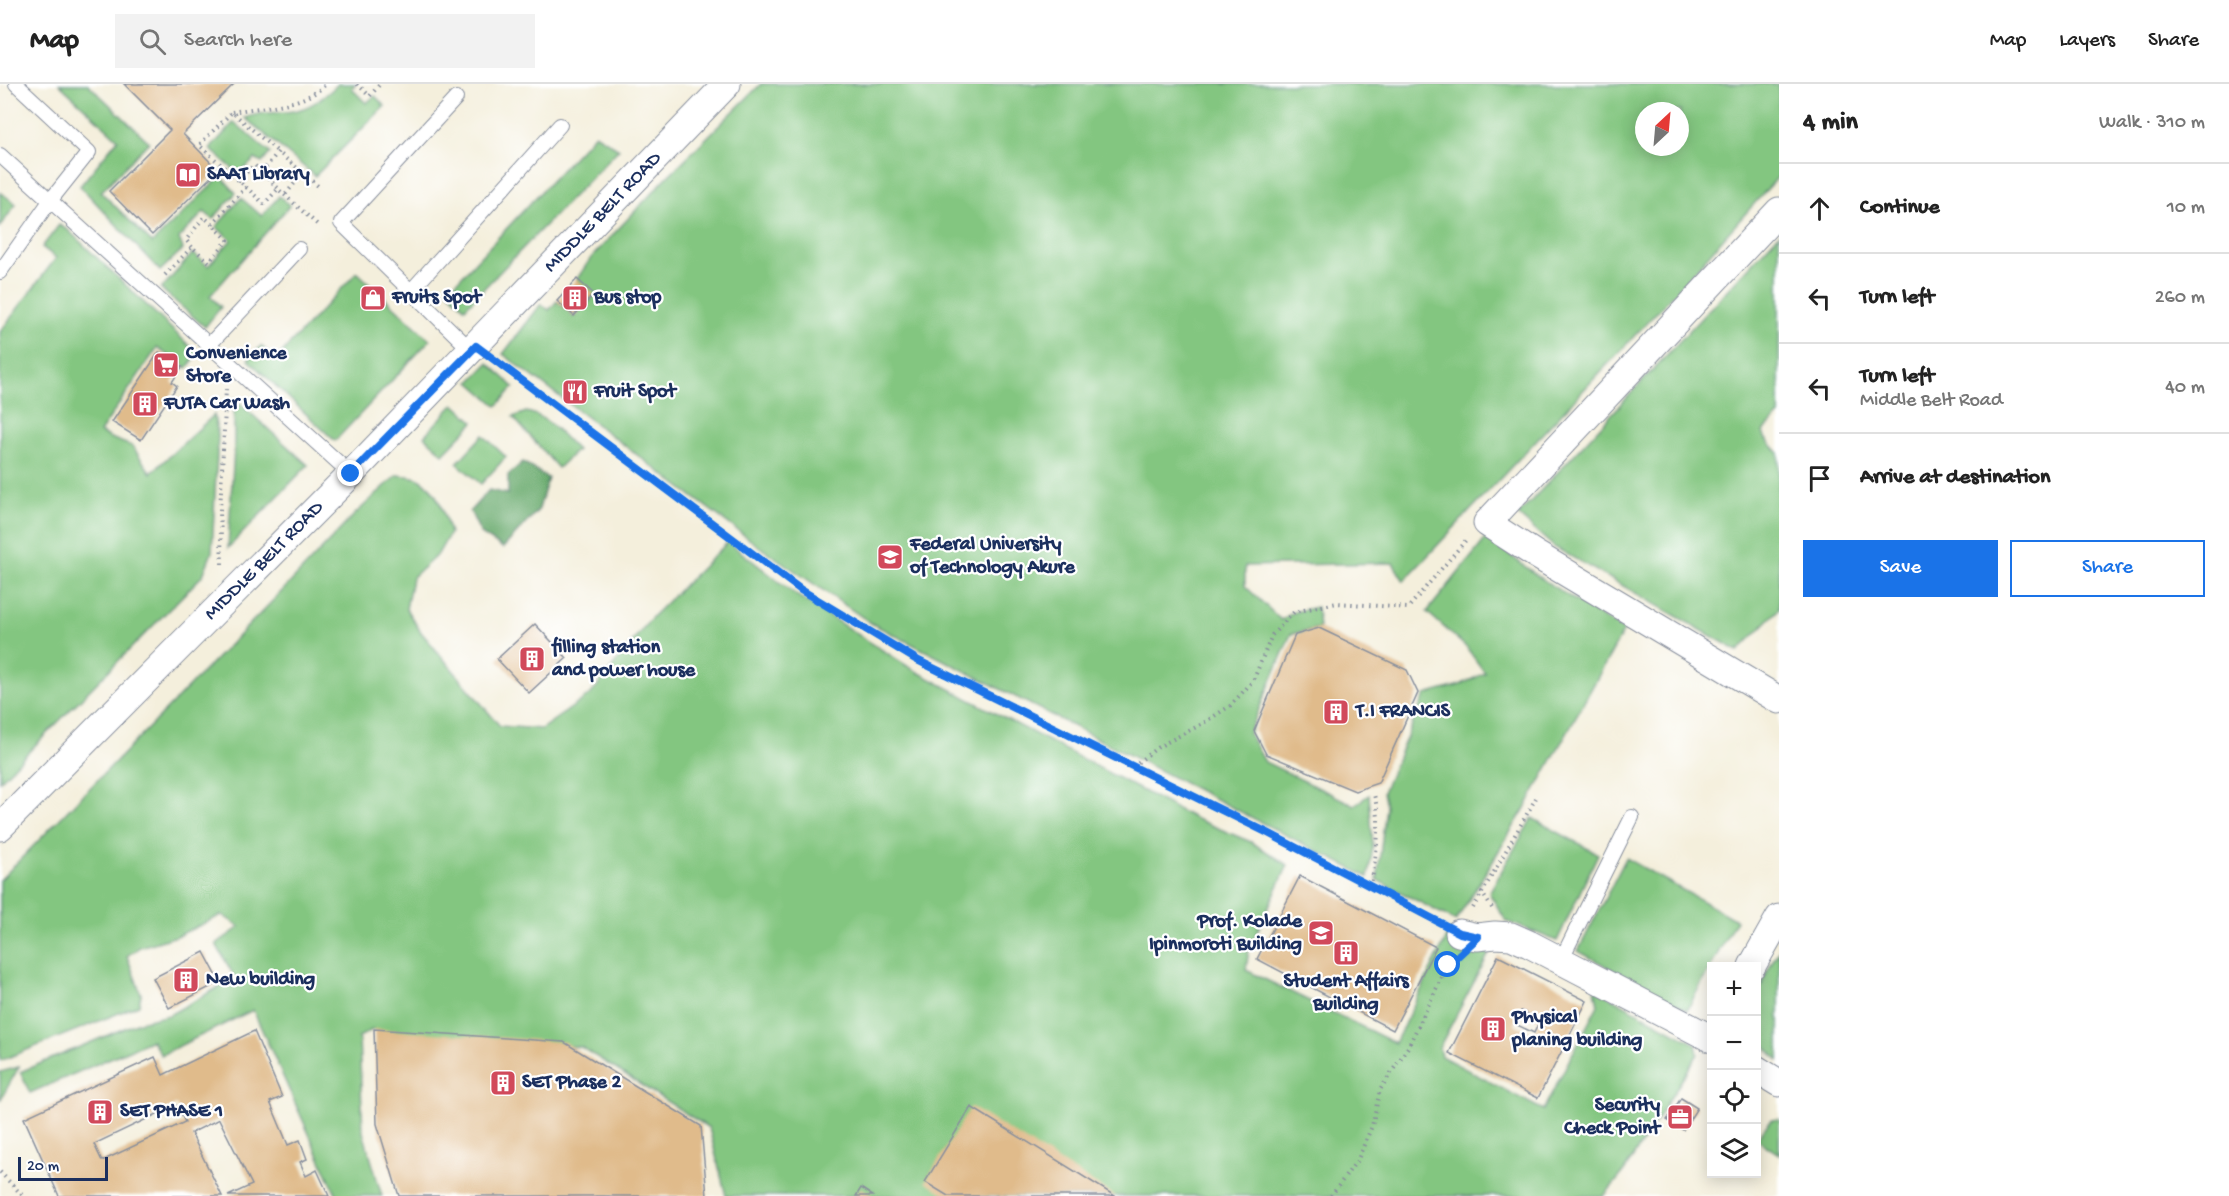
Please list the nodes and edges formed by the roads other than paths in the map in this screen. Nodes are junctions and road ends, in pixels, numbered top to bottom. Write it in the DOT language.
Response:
graph roads {
  1 [pos="16,84"];
  2 [pos="727,84"];
  3 [pos="456,98"];
  4 [pos="560,125"];
  5 [pos="0,155"];
  6 [pos="50,201"];
  7 [pos="1779,211"];
  8 [pos="300,249"];
  9 [pos="0,272"];
  10 [pos="411,291"];
  11 [pos="209,345"];
  12 [pos="474,349"];
  13 [pos="351,474"];
  14 [pos="1779,700"];
  15 [pos="1632,817"];
  16 [pos="0,827"];
  17 [pos="1779,918"];
  18 [pos="1468,935"];
  19 [pos="1561,960"];
  20 [pos="1754,962"];
  21 [pos="1707,1036"];
  22 [pos="1758,1070"];
  23 [pos="1779,1083"];
  1 -- 6 [label="lane"];
  2 -- 12 [label="street, MIDDLE BELT ROAD"];
  3 -- 10 [label="lane"];
  4 -- 10 [label="lane"];
  5 -- 6 [label="lane"];
  6 -- 9 [label="lane"];
  6 -- 11 [label="lane"];
  7 -- 14 [label="street"];
  8 -- 11 [label="lane"];
  10 -- 12 [label="lane"];
  11 -- 13 [label="lane"];
  12 -- 13 [label="street, MIDDLE BELT ROAD"];
  13 -- 16 [label="street, MIDDLE BELT ROAD"];
  15 -- 19 [label="lane"];
  17 -- 20 [label="street"];
  18 -- 19 [label="street"];
  19 -- 21 [label="street"];
  22 -- 23 [label="street"];
}
